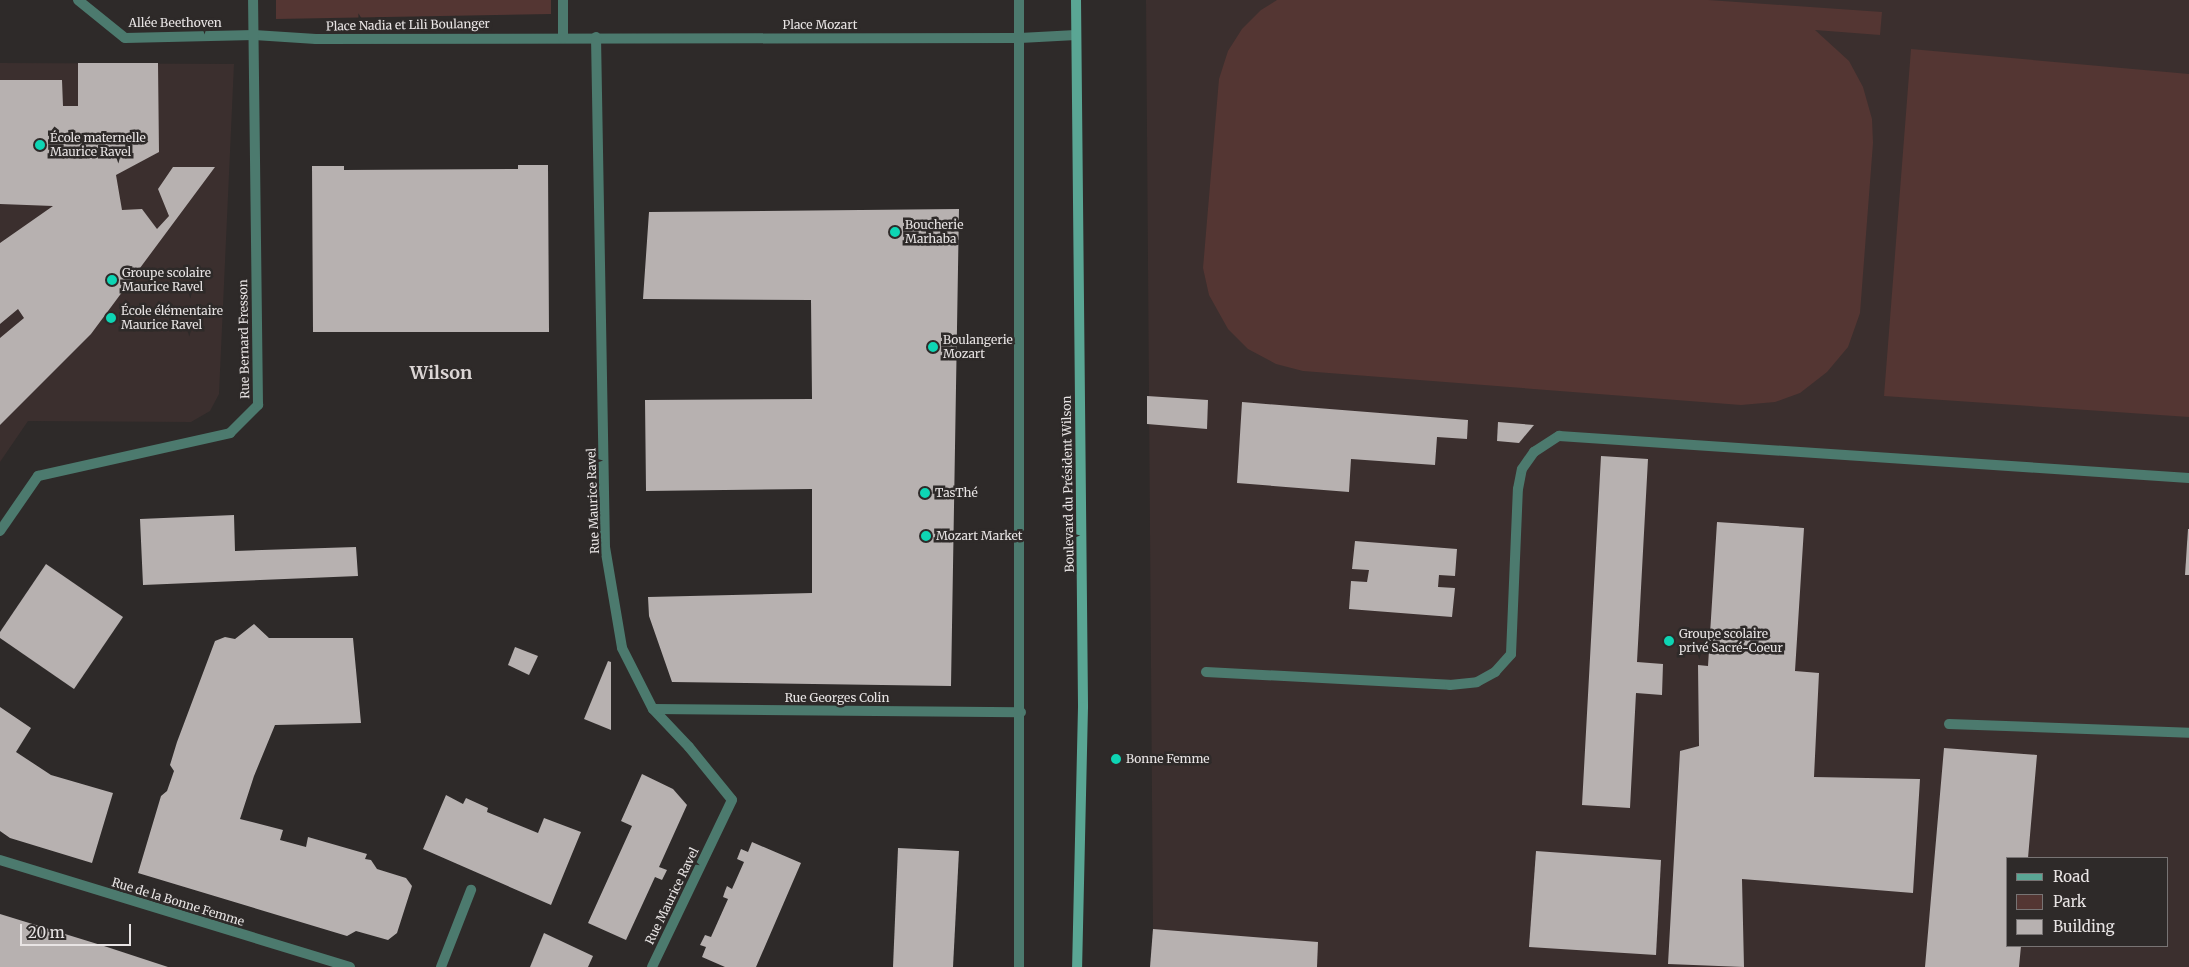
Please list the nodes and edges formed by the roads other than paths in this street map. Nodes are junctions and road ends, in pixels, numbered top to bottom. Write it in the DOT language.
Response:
graph roads {
  1 [pos="78,0"];
  2 [pos="253,0"];
  3 [pos="563,0"];
  4 [pos="1019,0"];
  5 [pos="1076,0"];
  6 [pos="254,35"];
  7 [pos="1076,35"];
  8 [pos="596,37"];
  9 [pos="563,38"];
  10 [pos="1020,38"];
  11 [pos="2189,478"];
  12 [pos="0,531"];
  13 [pos="1206,672"];
  14 [pos="653,709"];
  15 [pos="1021,712"];
  16 [pos="1950,724"];
  17 [pos="2189,733"];
  18 [pos="0,860"];
  19 [pos="471,890"];
  20 [pos="350,967"];
  21 [pos="441,967"];
  22 [pos="652,967"];
  23 [pos="1019,967"];
  24 [pos="1077,967"];
  1 -- 6 [label="street, Allée Beethoven"];
  2 -- 6 [label="street, Rue Bernard Fresson"];
  3 -- 9 [label="street"];
  4 -- 10 [label="street"];
  5 -- 7 [label="street, Boulevard du Président Wilson"];
  6 -- 9 [label="street, Place Nadia et Lili Boulanger"];
  6 -- 12 [label="street, Rue Bernard Fresson"];
  7 -- 10 [label="street, Place Mozart"];
  7 -- 24 [label="street, Boulevard du Président Wilson"];
  8 -- 9 [label="street, Place Mozart"];
  8 -- 10 [label="street, Place Mozart"];
  8 -- 14 [label="street, Rue Maurice Ravel"];
  10 -- 15 [label="street"];
  11 -- 13 [label="street"];
  14 -- 15 [label="street, Rue Georges Colin"];
  14 -- 22 [label="street, Rue Maurice Ravel"];
  15 -- 23 [label="street"];
  16 -- 17 [label="street"];
  18 -- 20 [label="street, Rue de la Bonne Femme"];
  19 -- 21 [label="street"];
}
